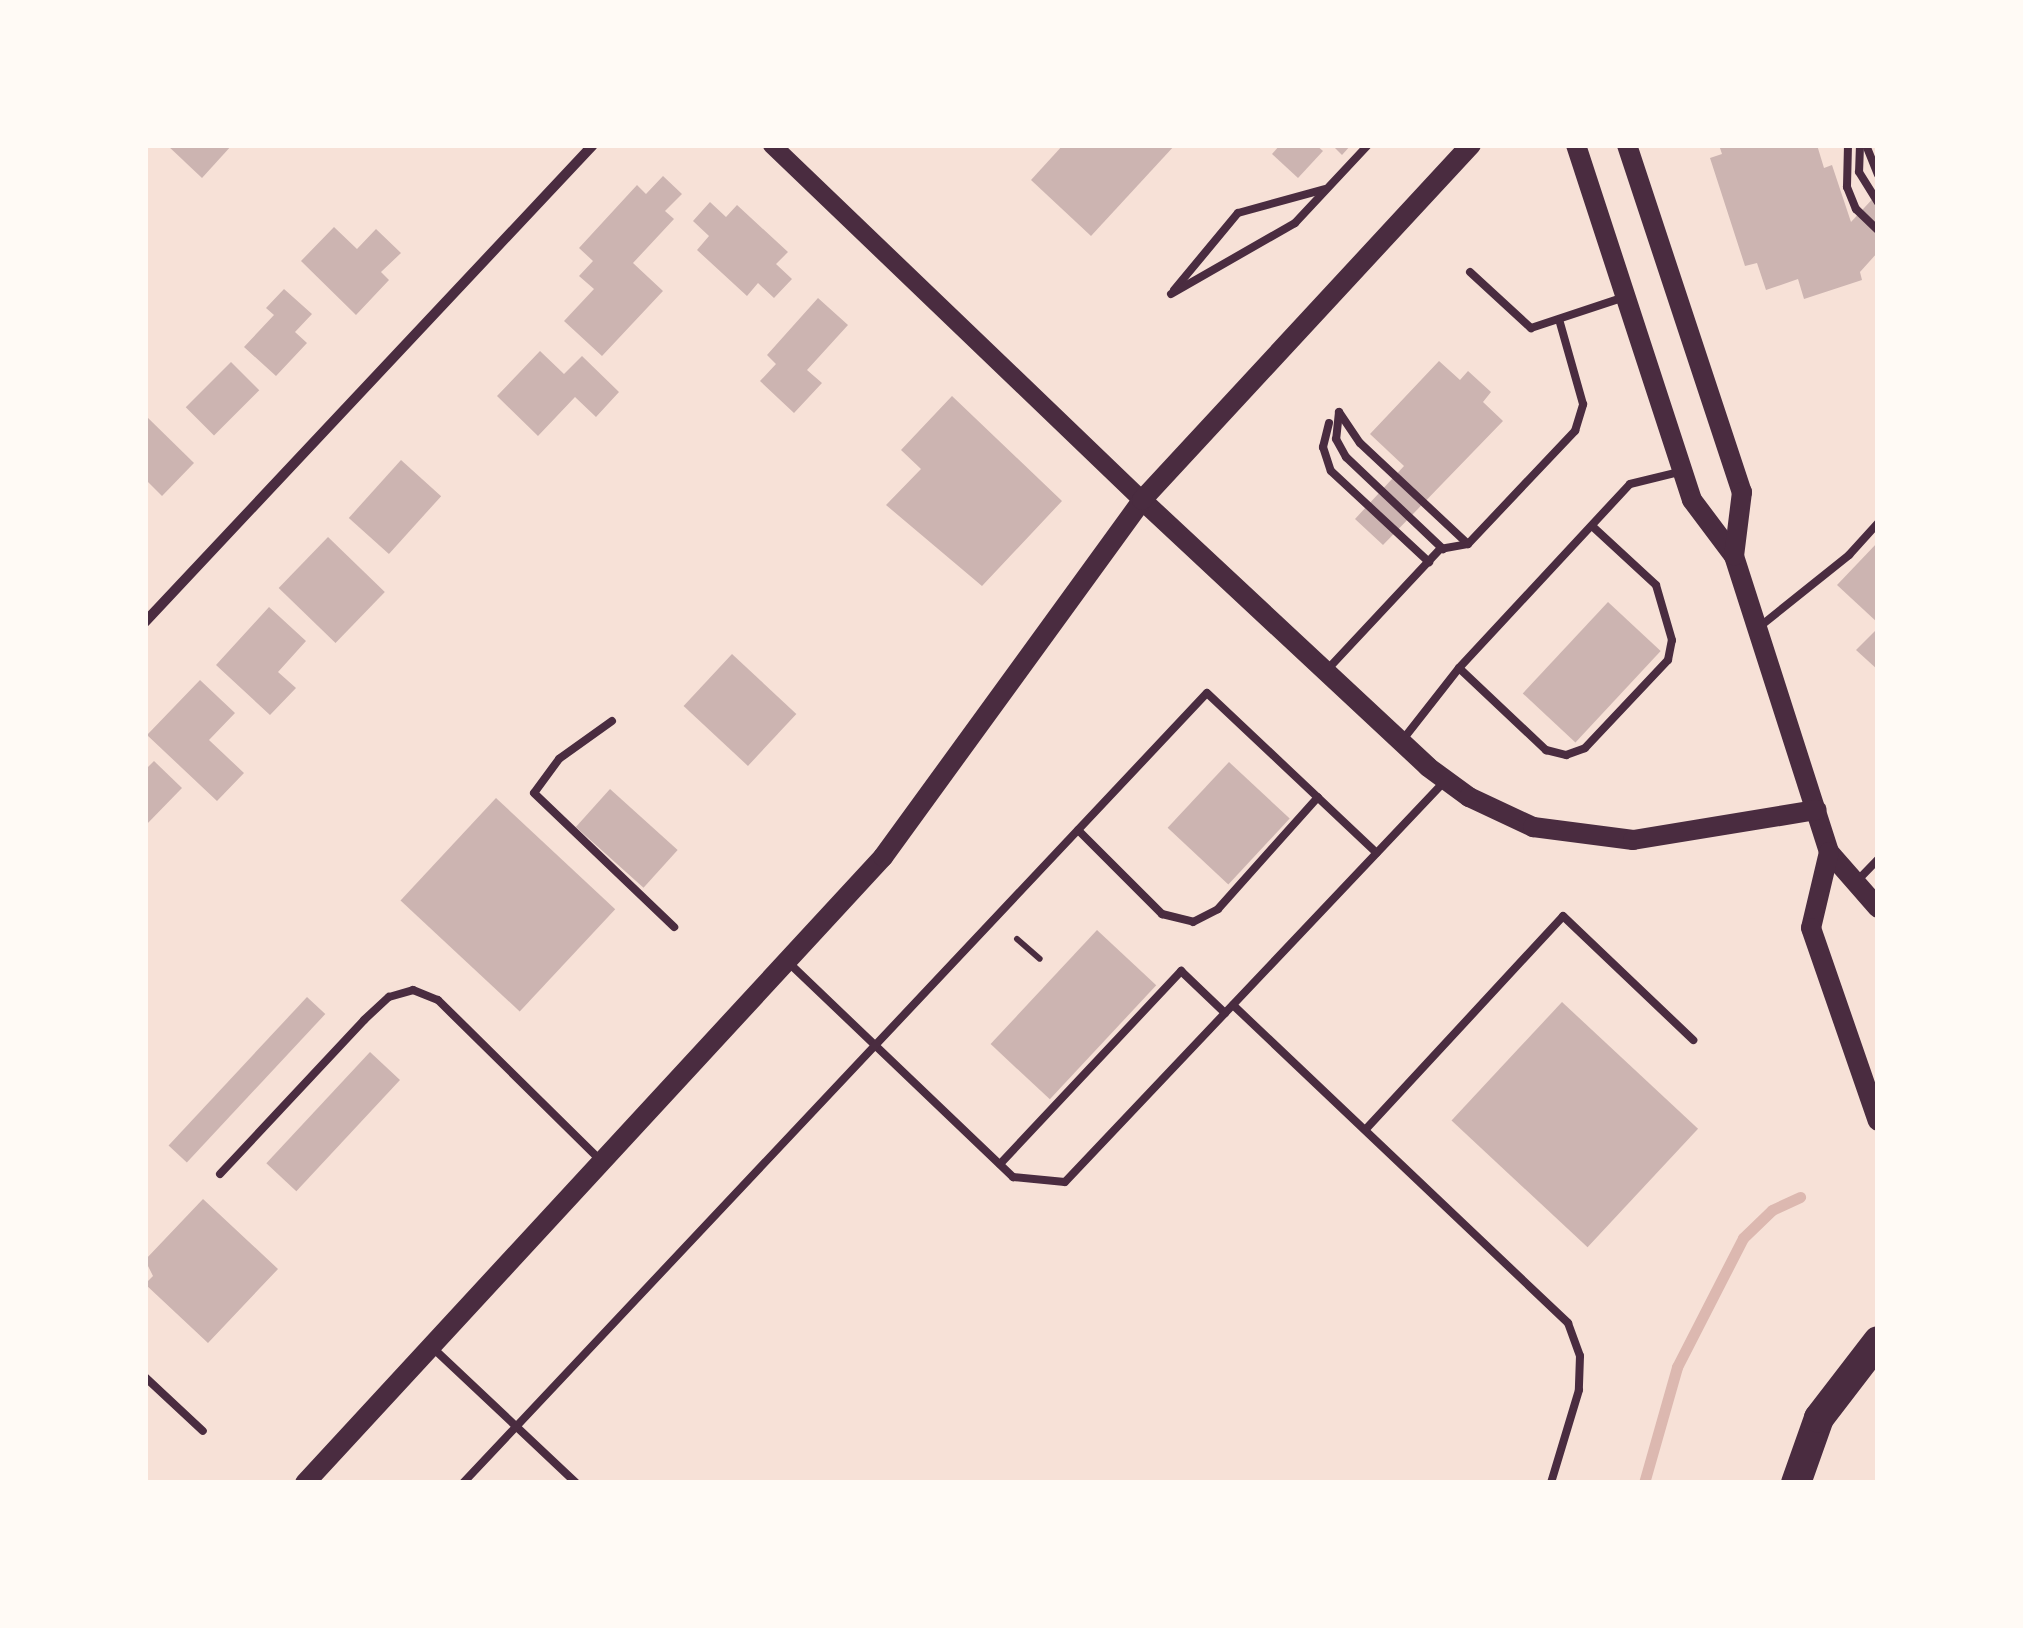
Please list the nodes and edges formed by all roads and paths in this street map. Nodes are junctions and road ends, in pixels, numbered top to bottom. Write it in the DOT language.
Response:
graph roads {
  1 [pos="593,145"];
  2 [pos="772,145"];
  3 [pos="1368,145"];
  4 [pos="1471,145"];
  5 [pos="1576,145"];
  6 [pos="1627,145"];
  7 [pos="1848,145"];
  8 [pos="1863,145"];
  9 [pos="1878,175"];
  10 [pos="1328,187"];
  11 [pos="1878,202"];
  12 [pos="1878,230"];
  13 [pos="1470,272"];
  14 [pos="1625,297"];
  15 [pos="1559,319"];
  16 [pos="1329,423"];
  17 [pos="1683,471"];
  18 [pos="1142,500"];
  19 [pos="1878,522"];
  20 [pos="1592,526"];
  21 [pos="1468,544"];
  22 [pos="1443,549"];
  23 [pos="1734,556"];
  24 [pos="1429,562"];
  25 [pos="145,622"];
  26 [pos="1758,628"];
  27 [pos="1459,668"];
  28 [pos="1326,672"];
  29 [pos="612,721"];
  30 [pos="1401,742"];
  31 [pos="1446,780"];
  32 [pos="1318,798"];
  33 [pos="1817,810"];
  34 [pos="1078,830"];
  35 [pos="1830,852"];
  36 [pos="1378,853"];
  37 [pos="1878,859"];
  38 [pos="1857,880"];
  39 [pos="1878,908"];
  40 [pos="674,927"];
  41 [pos="1016,940"];
  42 [pos="1040,959"];
  43 [pos="789,962"];
  44 [pos="1233,1005"];
  45 [pos="1225,1012"];
  46 [pos="1693,1040"];
  47 [pos="876,1045"];
  48 [pos="1878,1121"];
  49 [pos="1366,1129"];
  50 [pos="603,1162"];
  51 [pos="1000,1164"];
  52 [pos="220,1174"];
  53 [pos="1878,1342"];
  54 [pos="432,1347"];
  55 [pos="145,1377"];
  56 [pos="516,1426"];
  57 [pos="203,1431"];
  58 [pos="305,1483"];
  59 [pos="463,1483"];
  60 [pos="576,1483"];
  61 [pos="1551,1483"];
  62 [pos="1796,1483"];
  1 -- 25 [label="street"];
  2 -- 18 [label="street"];
  3 -- 10 [label="lane"];
  4 -- 18 [label="main road"];
  5 -- 14 [label="main road"];
  6 -- 23 [label="main road"];
  7 -- 12 [label="lane"];
  8 -- 9 [label="lane"];
  8 -- 11 [label="lane"];
  10 -- 10 [label="lane"];
  13 -- 15 [label="lane"];
  14 -- 15 [label="lane"];
  14 -- 17 [label="main road"];
  15 -- 21 [label="lane"];
  16 -- 24 [label="lane"];
  17 -- 20 [label="lane"];
  17 -- 23 [label="main road"];
  18 -- 28 [label="main road"];
  18 -- 43 [label="main road"];
  19 -- 26 [label="lane"];
  20 -- 27 [label="lane"];
  20 -- 27 [label="lane"];
  21 -- 22 [label="lane"];
  21 -- 22 [label="lane"];
  22 -- 24 [label="lane"];
  23 -- 26 [label="main road"];
  24 -- 28 [label="lane"];
  26 -- 33 [label="main road"];
  27 -- 30 [label="lane"];
  28 -- 30 [label="main road"];
  29 -- 40 [label="lane"];
  30 -- 31 [label="main road"];
  31 -- 33 [label="main road"];
  31 -- 36 [label="lane"];
  32 -- 34 [label="lane"];
  32 -- 34 [label="lane"];
  32 -- 36 [label="lane"];
  33 -- 35 [label="main road"];
  34 -- 47 [label="lane"];
  35 -- 38 [label="main road"];
  35 -- 48 [label="main road"];
  36 -- 44 [label="lane"];
  37 -- 38 [label="lane"];
  38 -- 39 [label="main road"];
  41 -- 42 [label="path"];
  43 -- 47 [label="lane"];
  43 -- 50 [label="main road"];
  44 -- 45 [label="lane"];
  44 -- 49 [label="lane"];
  45 -- 51 [label="lane"];
  45 -- 51 [label="lane"];
  46 -- 49 [label="lane"];
  47 -- 51 [label="lane"];
  47 -- 56 [label="lane"];
  49 -- 61 [label="lane"];
  50 -- 52 [label="lane"];
  50 -- 54 [label="main road"];
  53 -- 62 [label="highway"];
  54 -- 56 [label="lane"];
  54 -- 58 [label="main road"];
  55 -- 57 [label="lane"];
  56 -- 59 [label="lane"];
  56 -- 60 [label="lane"];
}
